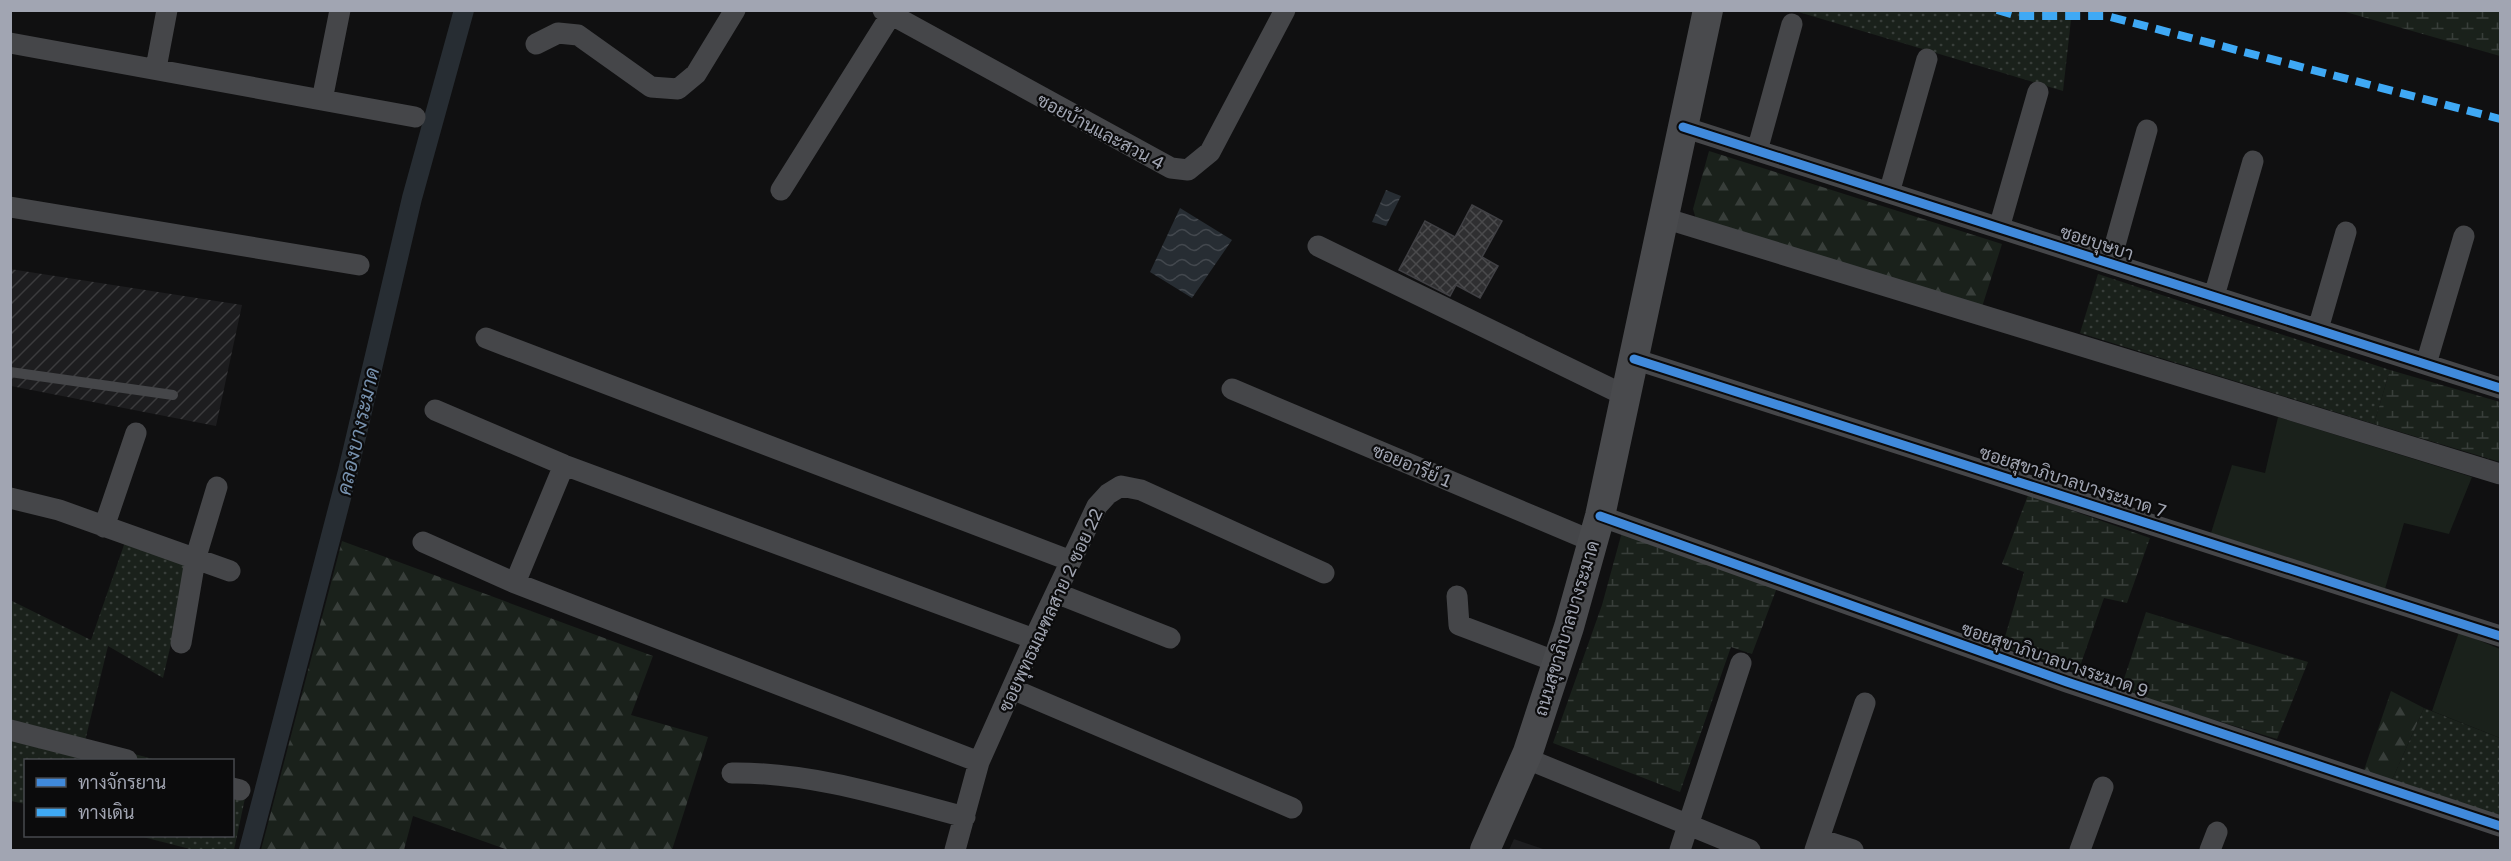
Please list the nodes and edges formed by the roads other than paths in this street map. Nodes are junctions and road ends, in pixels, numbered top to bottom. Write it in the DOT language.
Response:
graph roads {
  1 [pos="167,10"];
  2 [pos="340,10"];
  3 [pos="735,10"];
  4 [pos="1285,10"];
  5 [pos="1708,10"];
  6 [pos="890,12"];
  7 [pos="1792,24"];
  8 [pos="10,44"];
  9 [pos="536,44"];
  10 [pos="1927,59"];
  11 [pos="156,68"];
  12 [pos="2037,92"];
  13 [pos="322,100"];
  14 [pos="415,117"];
  15 [pos="1683,127"];
  16 [pos="2147,130"];
  17 [pos="1757,151"];
  18 [pos="2253,161"];
  19 [pos="781,190"];
  20 [pos="1889,193"];
  21 [pos="10,207"];
  22 [pos="1664,218"];
  23 [pos="1999,228"];
  24 [pos="2346,232"];
  25 [pos="2464,236"];
  26 [pos="1318,246"];
  27 [pos="2110,263"];
  28 [pos="359,265"];
  29 [pos="2214,296"];
  30 [pos="2318,329"];
  31 [pos="486,338"];
  32 [pos="1634,359"];
  33 [pos="2426,364"];
  34 [pos="10,372"];
  35 [pos="2500,388"];
  36 [pos="1232,389"];
  37 [pos="173,395"];
  38 [pos="1626,396"];
  39 [pos="435,410"];
  40 [pos="136,433"];
  41 [pos="564,465"];
  42 [pos="2500,474"];
  43 [pos="217,487"];
  44 [pos="10,498"];
  45 [pos="104,527"];
  46 [pos="1596,528"];
  47 [pos="423,542"];
  48 [pos="195,560"];
  49 [pos="1071,561"];
  50 [pos="230,571"];
  51 [pos="1324,573"];
  52 [pos="515,583"];
  53 [pos="1056,593"];
  54 [pos="1457,596"];
  55 [pos="2500,636"];
  56 [pos="1170,638"];
  57 [pos="1034,639"];
  58 [pos="181,643"];
  59 [pos="1557,662"];
  60 [pos="1741,663"];
  61 [pos="1012,689"];
  62 [pos="1865,703"];
  63 [pos="10,730"];
  64 [pos="1525,758"];
  65 [pos="123,759"];
  66 [pos="979,762"];
  67 [pos="732,773"];
  68 [pos="2103,787"];
  69 [pos="1292,807"];
  70 [pos="965,817"];
  71 [pos="1688,825"];
  72 [pos="2500,826"];
  73 [pos="1817,845"];
  74 [pos="955,850"];
  75 [pos="1485,850"];
  76 [pos="1680,850"];
  77 [pos="1750,850"];
  78 [pos="1853,850"];
  79 [pos="2080,850"];
  1 -- 11 [label="street"];
  2 -- 13 [label="street"];
  3 -- 9 [label="street"];
  4 -- 6 [label="street, ซอยบ้านและสวน 4"];
  5 -- 15 [label="street, ถนนสุขาภิบาลบางระมาด"];
  6 -- 19 [label="street"];
  7 -- 17 [label="street"];
  8 -- 11 [label="street"];
  10 -- 20 [label="street"];
  11 -- 13 [label="street"];
  12 -- 23 [label="street"];
  13 -- 14 [label="street"];
  15 -- 17 [label="street, ซอยบุษบา"];
  15 -- 22 [label="street, ถนนสุขาภิบาลบางระมาด"];
  16 -- 27 [label="street"];
  17 -- 20 [label="street, ซอยบุษบา"];
  18 -- 29 [label="street"];
  20 -- 23 [label="street, ซอยบุษบา"];
  21 -- 28 [label="street"];
  22 -- 32 [label="street, ถนนสุขาภิบาลบางระมาด"];
  22 -- 42 [label="street"];
  23 -- 27 [label="street, ซอยบุษบา"];
  24 -- 30 [label="street"];
  25 -- 33 [label="street"];
  26 -- 38 [label="street"];
  27 -- 29 [label="street, ซอยบุษบา"];
  29 -- 30 [label="street, ซอยบุษบา"];
  30 -- 33 [label="street, ซอยบุษบา"];
  31 -- 49 [label="street"];
  32 -- 38 [label="street, ถนนสุขาภิบาลบางระมาด"];
  32 -- 55 [label="street, ซอยสุขาภิบาลบางระมาด 7"];
  33 -- 35 [label="street, ซอยบุษบา"];
  34 -- 37 [label="lane"];
  36 -- 46 [label="street, ซอยอารีย์ 1"];
  38 -- 46 [label="street, ถนนสุขาภิบาลบางระมาด"];
  39 -- 41 [label="street"];
  40 -- 45 [label="street"];
  41 -- 52 [label="street"];
  41 -- 57 [label="street"];
  43 -- 48 [label="street"];
  44 -- 45 [label="street"];
  45 -- 48 [label="street"];
  46 -- 59 [label="street, ถนนสุขาภิบาลบางระมาด"];
  46 -- 72 [label="street, ซอยสุขาภิบาลบางระมาด 9"];
  47 -- 52 [label="street"];
  48 -- 50 [label="street"];
  48 -- 58 [label="street"];
  49 -- 51 [label="street, ซอยพุทธมณฑลสาย 2 ซอย 22"];
  49 -- 53 [label="street, ซอยพุทธมณฑลสาย 2 ซอย 22"];
  52 -- 66 [label="street"];
  53 -- 56 [label="street"];
  53 -- 57 [label="street, ซอยพุทธมณฑลสาย 2 ซอย 22"];
  54 -- 59 [label="street"];
  57 -- 61 [label="street, ซอยพุทธมณฑลสาย 2 ซอย 22"];
  59 -- 64 [label="street, ถนนสุขาภิบาลบางระมาด"];
  60 -- 71 [label="street"];
  61 -- 66 [label="street, ซอยพุทธมณฑลสาย 2 ซอย 22"];
  61 -- 69 [label="street"];
  62 -- 73 [label="street"];
  63 -- 65 [label="street"];
  64 -- 71 [label="street"];
  64 -- 75 [label="street, ถนนสุขาภิบาลบางระมาด"];
  66 -- 70 [label="street, ซอยพุทธมณฑลสาย 2 ซอย 22"];
  67 -- 70 [label="street"];
  68 -- 79 [label="street"];
  70 -- 74 [label="street, ซอยพุทธมณฑลสาย 2 ซอย 22"];
  71 -- 76 [label="street"];
  71 -- 77 [label="street"];
  73 -- 78 [label="street"];
}
